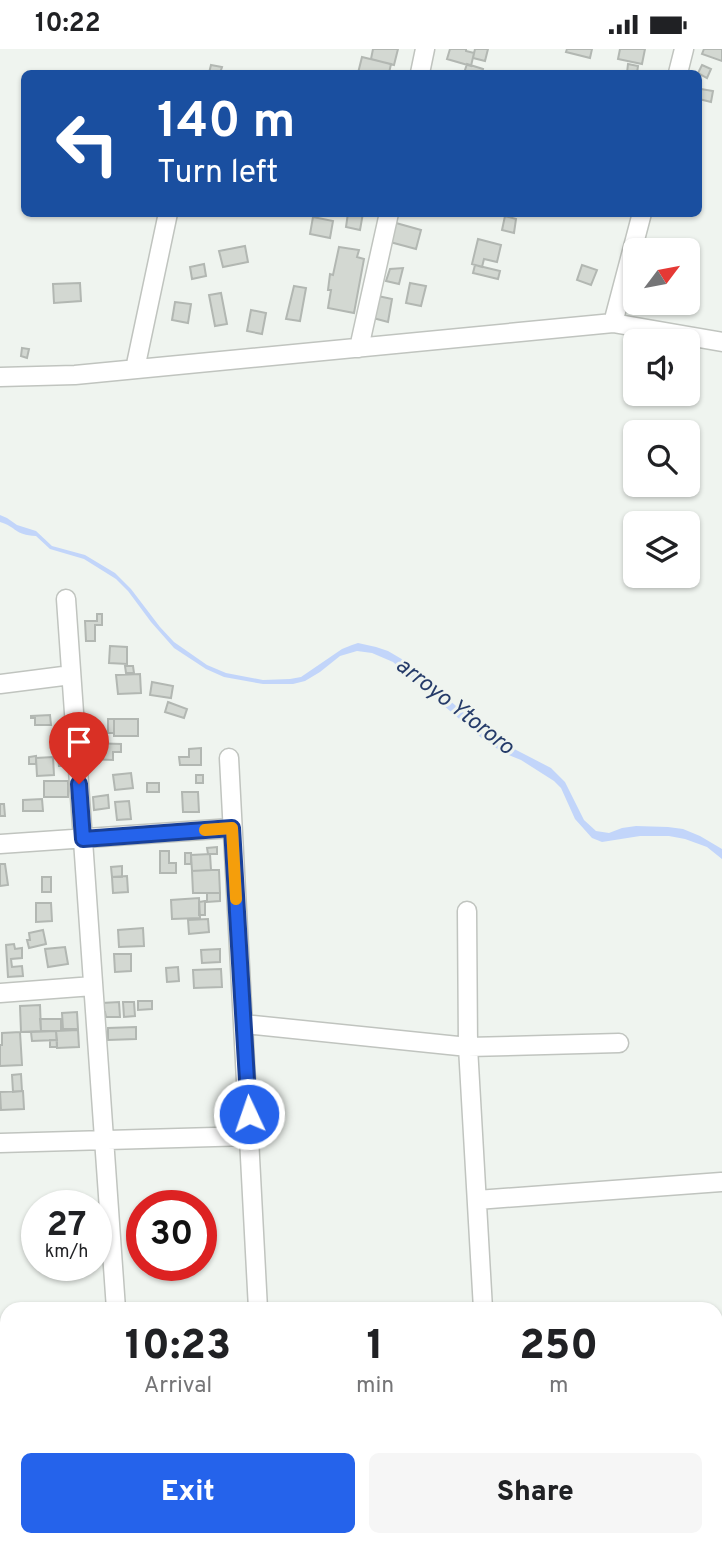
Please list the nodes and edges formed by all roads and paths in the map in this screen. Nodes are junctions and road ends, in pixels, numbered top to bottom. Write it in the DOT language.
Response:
graph roads {
  1 [pos="425,49"];
  2 [pos="684,49"];
  3 [pos="421,70"];
  4 [pos="679,70"];
  5 [pos="167,217"];
  6 [pos="388,217"];
  7 [pos="641,217"];
  8 [pos="613,323"];
  9 [pos="722,342"];
  10 [pos="359,348"];
  11 [pos="135,369"];
  12 [pos="0,377"];
  13 [pos="66,599"];
  14 [pos="71,675"];
  15 [pos="0,684"];
  16 [pos="229,758"];
  17 [pos="232,828"];
  18 [pos="83,839"];
  19 [pos="0,844"];
  20 [pos="467,911"];
  21 [pos="93,986"];
  22 [pos="0,993"];
  23 [pos="244,1024"];
  24 [pos="620,1043"];
  25 [pos="468,1047"];
  26 [pos="250,1136"];
  27 [pos="103,1139"];
  28 [pos="0,1143"];
  29 [pos="720,1182"];
  30 [pos="477,1200"];
  31 [pos="115,1302"];
  32 [pos="258,1302"];
  33 [pos="483,1302"];
  1 -- 3 [label="street"];
  2 -- 4 [label="street"];
  5 -- 11 [label="street"];
  6 -- 10 [label="street"];
  7 -- 8 [label="street"];
  8 -- 9 [label="street"];
  8 -- 10 [label="street"];
  10 -- 11 [label="street"];
  11 -- 12 [label="street"];
  13 -- 14 [label="street"];
  14 -- 15 [label="street"];
  14 -- 18 [label="street"];
  16 -- 17 [label="street"];
  17 -- 18 [label="street"];
  17 -- 23 [label="street"];
  18 -- 19 [label="street"];
  18 -- 21 [label="street"];
  20 -- 25 [label="street"];
  21 -- 22 [label="street"];
  21 -- 27 [label="street"];
  23 -- 25 [label="street"];
  23 -- 26 [label="street"];
  24 -- 25 [label="street"];
  25 -- 30 [label="street"];
  26 -- 27 [label="street"];
  26 -- 32 [label="street"];
  27 -- 28 [label="street"];
  27 -- 31 [label="street"];
  29 -- 30 [label="street"];
  30 -- 33 [label="street"];
}
